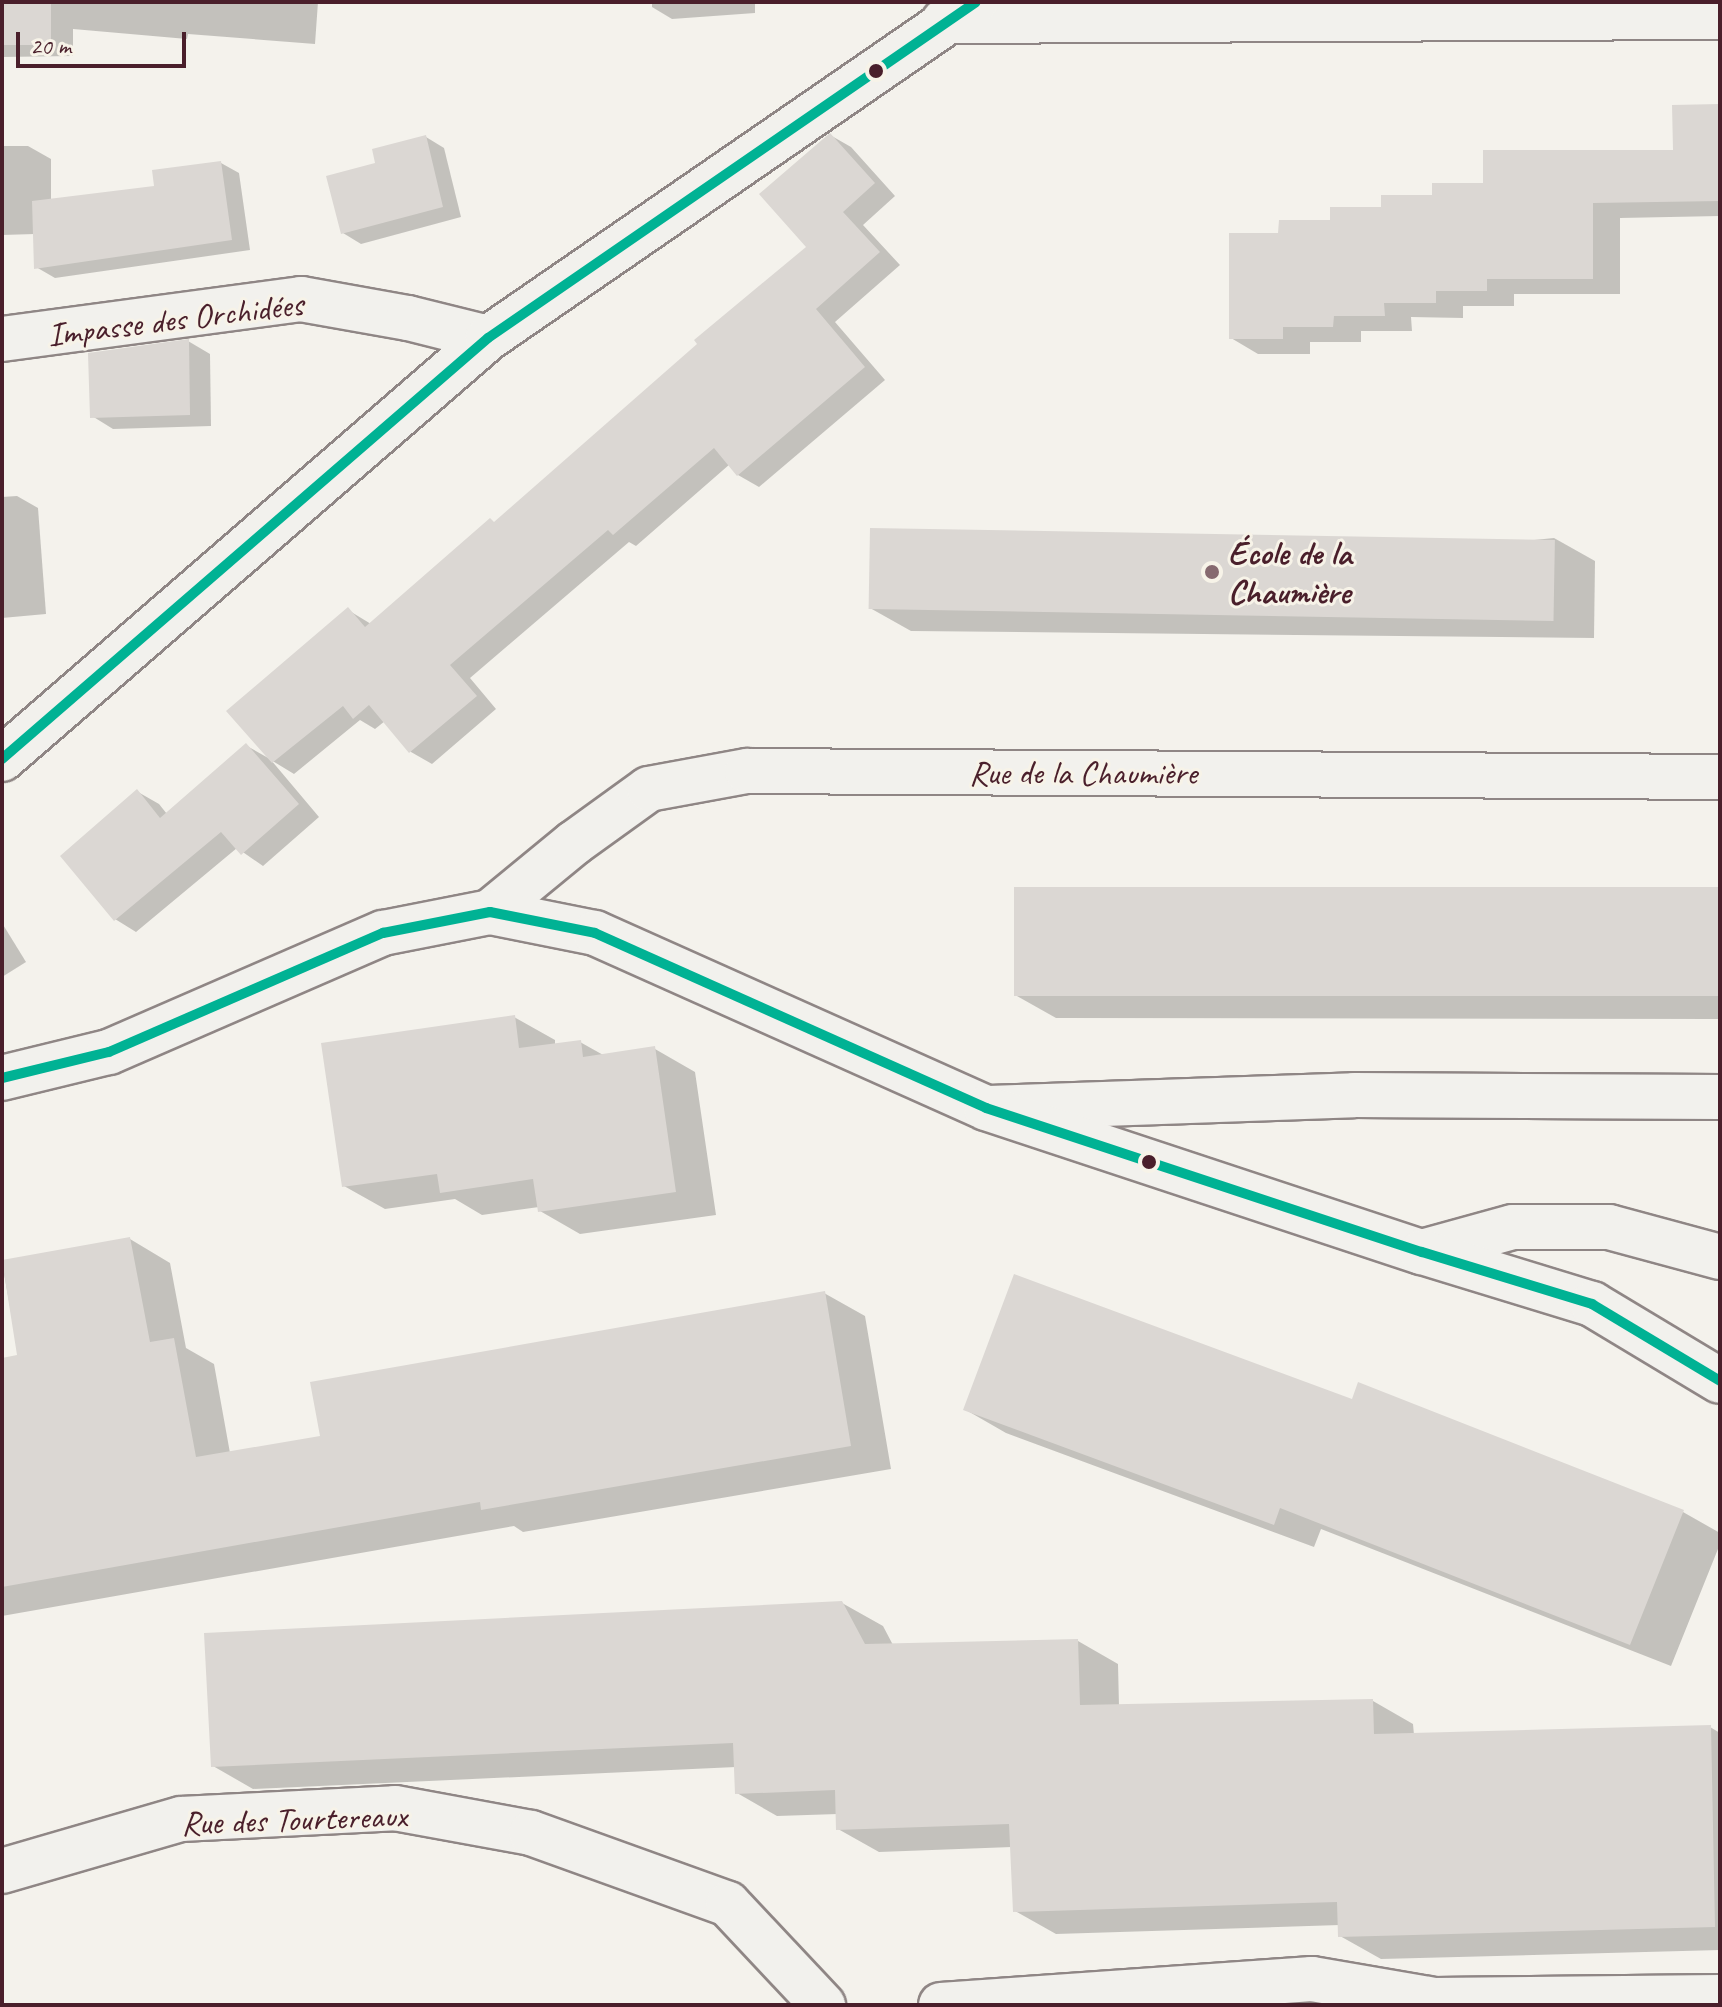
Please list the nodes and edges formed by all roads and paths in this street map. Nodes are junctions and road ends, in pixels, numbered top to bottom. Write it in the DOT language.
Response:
graph roads {
  1 [pos="960,12"];
  2 [pos="1720,17"];
  3 [pos="488,338"];
  4 [pos="2,339"];
  5 [pos="2,759"];
  6 [pos="1720,777"];
  7 [pos="490,912"];
  8 [pos="2,1078"];
  9 [pos="1720,1097"];
  10 [pos="986,1108"];
  11 [pos="1422,1252"];
  12 [pos="1720,1257"];
  13 [pos="1720,1381"];
  14 [pos="2,1871"];
  15 [pos="1720,1997"];
  16 [pos="823,2005"];
  17 [pos="941,2005"];
  1 -- 2 [label="street"];
  1 -- 3 [label="street"];
  3 -- 4 [label="street, Impasse des Orchidées"];
  3 -- 5 [label="street"];
  6 -- 7 [label="street, Rue de la Chaumière"];
  7 -- 8 [label="street"];
  7 -- 10 [label="street"];
  9 -- 10 [label="street"];
  10 -- 11 [label="street"];
  11 -- 12 [label="street"];
  11 -- 13 [label="street"];
  14 -- 16 [label="street, Rue des Tourtereaux"];
  15 -- 17 [label="street"];
}
